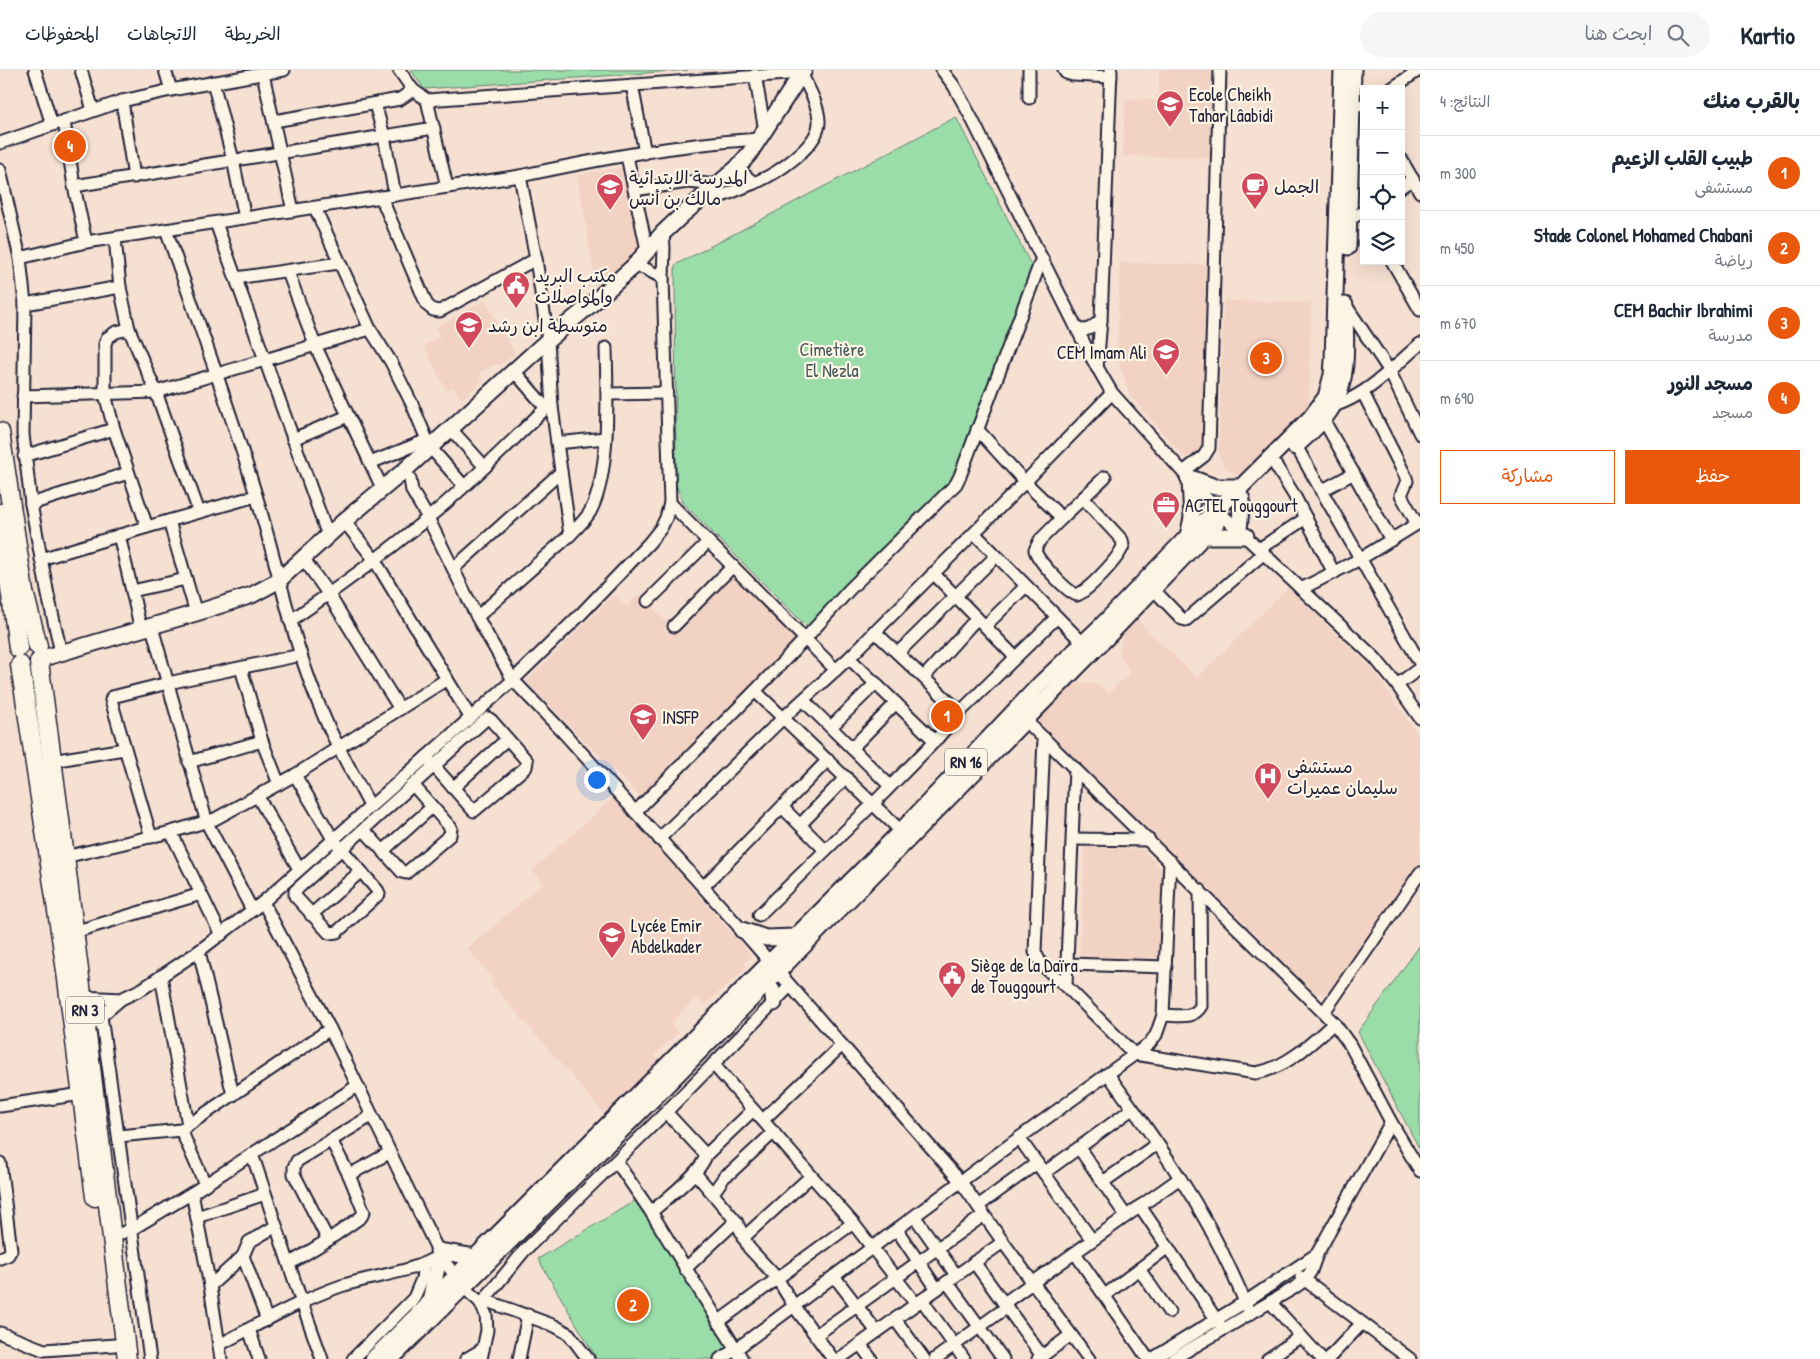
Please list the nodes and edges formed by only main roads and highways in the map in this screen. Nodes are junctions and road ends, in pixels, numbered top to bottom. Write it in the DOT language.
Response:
graph roads {
  1 [pos="1342,70"];
  2 [pos="1353,70"];
  3 [pos="802,71"];
  4 [pos="1352,107"];
  5 [pos="0,432"];
  6 [pos="4,493"];
  7 [pos="1242,493"];
  8 [pos="0,513"];
  9 [pos="1220,513"];
  10 [pos="1204,536"];
  11 [pos="1187,537"];
  12 [pos="39,654"];
  13 [pos="19,656"];
  14 [pos="1020,715"];
  15 [pos="742,930"];
  16 [pos="795,937"];
  17 [pos="773,967"];
  18 [pos="765,983"];
  19 [pos="774,1003"];
  20 [pos="475,1256"];
  21 [pos="459,1282"];
  22 [pos="430,1302"];
  23 [pos="116,1352"];
  24 [pos="127,1359"];
  25 [pos="373,1359"];
  26 [pos="391,1359"];
  1 -- 4 [label="main road, RN 16"];
  2 -- 4 [label="main road, RN 16"];
  3 -- 12 [label="main road"];
  4 -- 7 [label="main road, RN 16"];
  4 -- 7 [label="main road, RN 16"];
  5 -- 6 [label="highway, RN 3"];
  6 -- 12 [label="highway, RN 3"];
  7 -- 9 [label="main road, RN 16"];
  7 -- 10 [label="main road"];
  7 -- 11 [label="main road"];
  8 -- 13 [label="highway, RN 3"];
  9 -- 10 [label="main road, RN 16"];
  9 -- 11 [label="main road, RN 16"];
  10 -- 14 [label="main road, RN 16"];
  11 -- 14 [label="main road, RN 16"];
  12 -- 13 [label="highway"];
  12 -- 24 [label="highway, RN 3"];
  13 -- 23 [label="highway, RN 3"];
  14 -- 16 [label="main road, RN 16"];
  14 -- 17 [label="main road, RN 16"];
  15 -- 16 [label="main road"];
  16 -- 17 [label="main road, RN 16"];
  17 -- 18 [label="main road, RN 16"];
  17 -- 20 [label="main road, RN 16"];
  18 -- 19 [label="main road"];
  18 -- 21 [label="main road, RN 16"];
  20 -- 21 [label="main road, RN 16"];
  20 -- 22 [label="main road"];
  21 -- 22 [label="main road, RN 16"];
  21 -- 26 [label="main road, RN 16"];
  22 -- 25 [label="main road, RN 16"];
}
